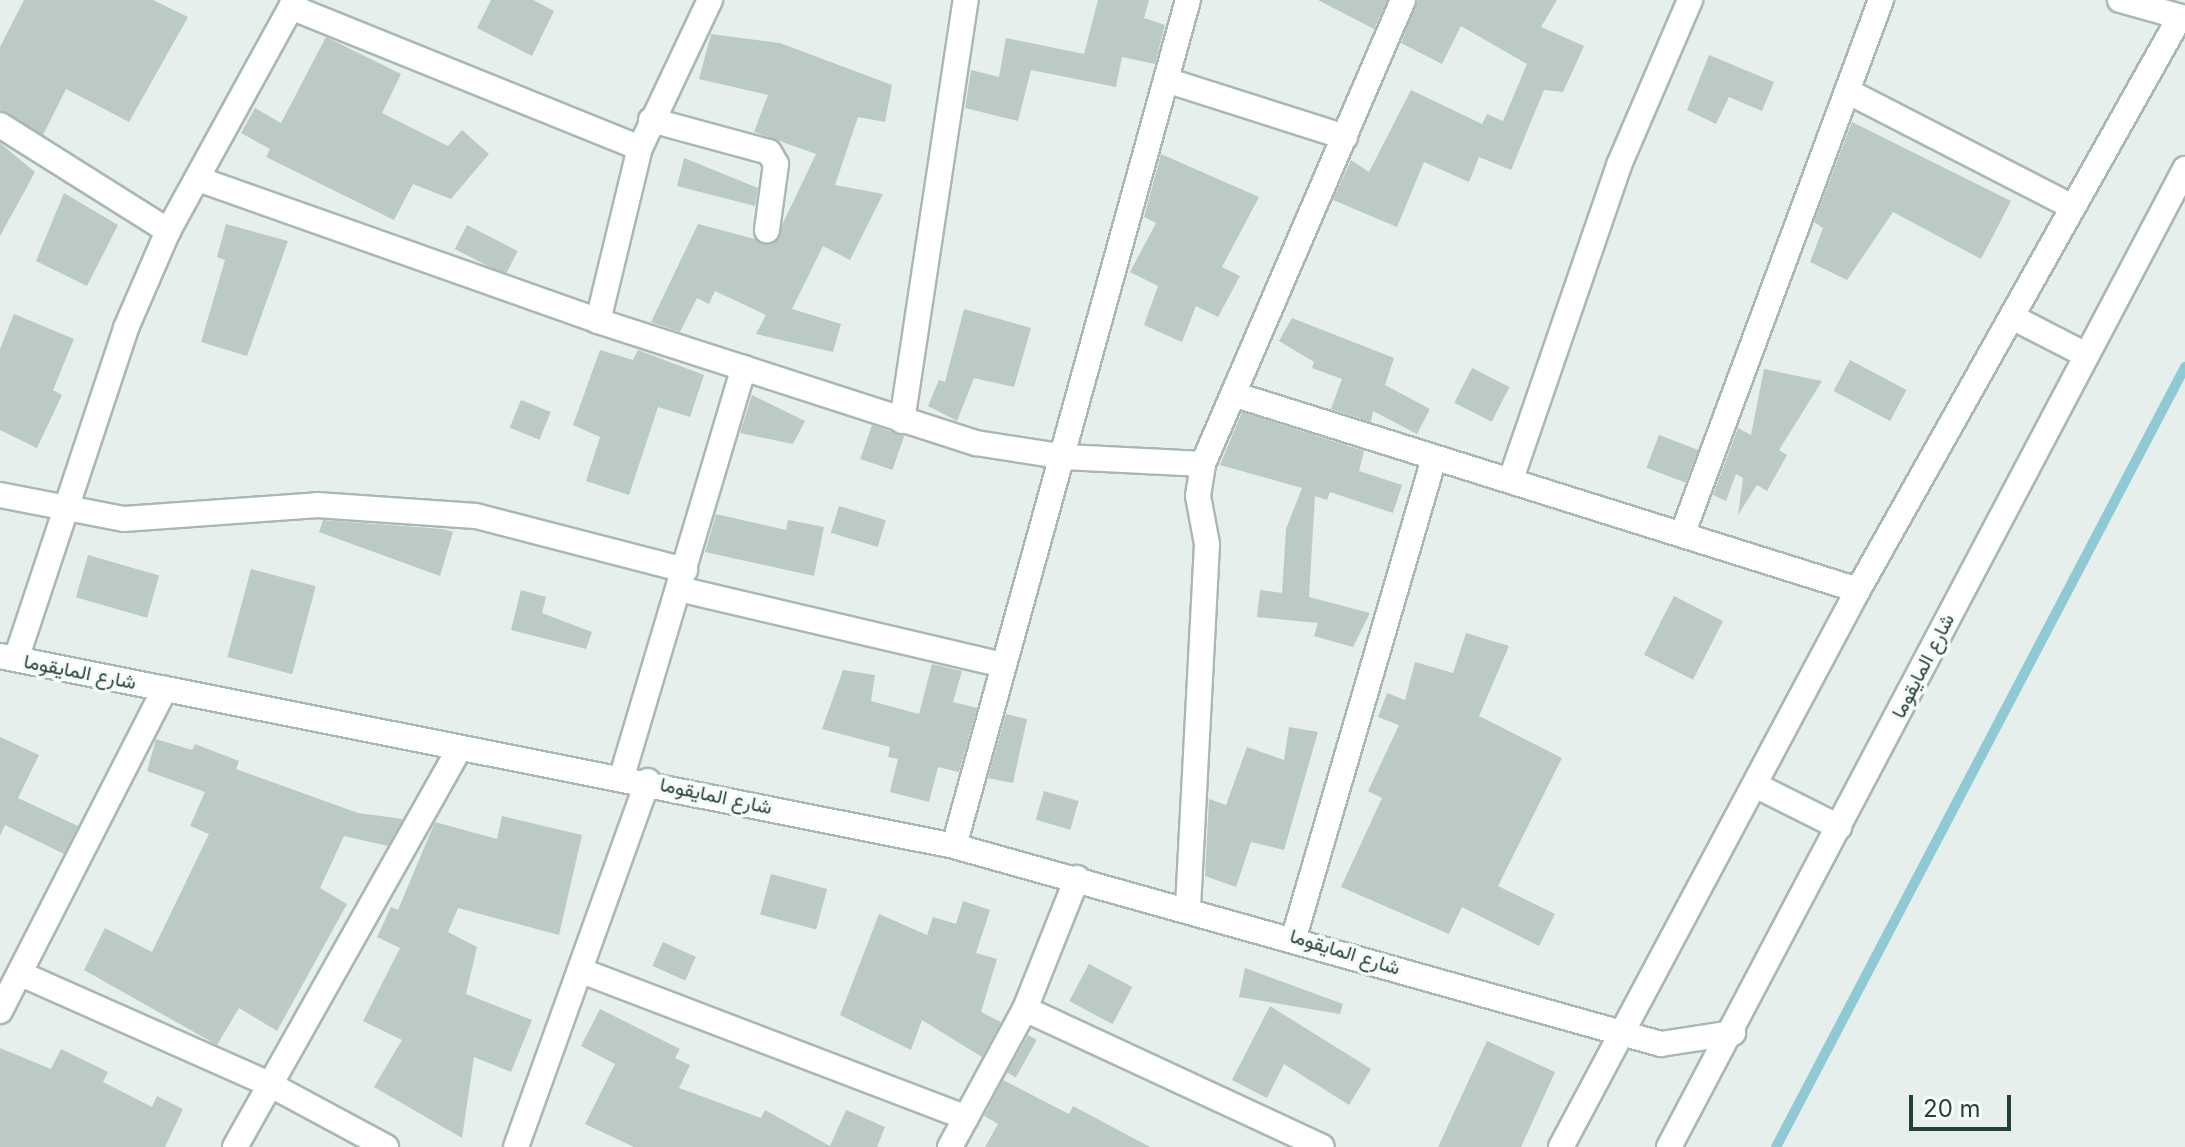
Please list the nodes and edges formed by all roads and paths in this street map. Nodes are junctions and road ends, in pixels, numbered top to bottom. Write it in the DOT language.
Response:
graph roads {
  1 [pos="710,0"];
  2 [pos="966,0"];
  3 [pos="1188,0"];
  4 [pos="1403,0"];
  5 [pos="1690,0"];
  6 [pos="1881,0"];
  7 [pos="2120,0"];
  8 [pos="293,3"];
  9 [pos="2183,17"];
  10 [pos="1166,80"];
  11 [pos="1847,91"];
  12 [pos="651,120"];
  13 [pos="0,125"];
  14 [pos="1345,137"];
  15 [pos="640,148"];
  16 [pos="2185,169"];
  17 [pos="198,179"];
  18 [pos="2073,207"];
  19 [pos="767,230"];
  20 [pos="168,231"];
  21 [pos="2016,319"];
  22 [pos="598,321"];
  23 [pos="2086,355"];
  24 [pos="744,368"];
  25 [pos="1236,395"];
  26 [pos="902,421"];
  27 [pos="1065,457"];
  28 [pos="1434,458"];
  29 [pos="1203,464"];
  30 [pos="1511,479"];
  31 [pos="0,495"];
  32 [pos="61,510"];
  33 [pos="1682,535"];
  34 [pos="682,580"];
  35 [pos="1858,590"];
  36 [pos="8,657"];
  37 [pos="998,664"];
  38 [pos="165,689"];
  39 [pos="460,748"];
  40 [pos="622,776"];
  41 [pos="648,781"];
  42 [pos="1757,786"];
  43 [pos="1839,827"];
  44 [pos="954,846"];
  45 [pos="1077,878"];
  46 [pos="1188,907"];
  47 [pos="1294,937"];
  48 [pos="582,971"];
  49 [pos="21,974"];
  50 [pos="1025,1009"];
  51 [pos="0,1011"];
  52 [pos="1733,1033"];
  53 [pos="1621,1035"];
  54 [pos="269,1084"];
  55 [pos="966,1118"];
  56 [pos="235,1147"];
  57 [pos="386,1147"];
  58 [pos="516,1147"];
  59 [pos="950,1147"];
  60 [pos="1322,1147"];
  61 [pos="1561,1147"];
  62 [pos="1669,1147"];
  1 -- 12 [label="street"];
  2 -- 26 [label="street"];
  3 -- 10 [label="street"];
  4 -- 14 [label="street"];
  5 -- 30 [label="street"];
  6 -- 11 [label="street"];
  7 -- 9 [label="street"];
  8 -- 15 [label="street"];
  8 -- 17 [label="street"];
  9 -- 18 [label="street"];
  10 -- 14 [label="street"];
  10 -- 27 [label="street"];
  11 -- 18 [label="street"];
  11 -- 33 [label="street"];
  12 -- 15 [label="street"];
  12 -- 19 [label="street"];
  13 -- 20 [label="street"];
  14 -- 25 [label="street"];
  15 -- 22 [label="street"];
  16 -- 23 [label="street, شارع المايقوما"];
  17 -- 20 [label="street"];
  17 -- 22 [label="street"];
  18 -- 21 [label="street"];
  20 -- 32 [label="street"];
  21 -- 23 [label="street"];
  21 -- 35 [label="street"];
  22 -- 24 [label="street"];
  23 -- 43 [label="street, شارع المايقوما"];
  24 -- 26 [label="street"];
  24 -- 34 [label="street"];
  25 -- 28 [label="street"];
  25 -- 29 [label="street"];
  26 -- 27 [label="street"];
  27 -- 29 [label="street"];
  27 -- 37 [label="street"];
  28 -- 30 [label="street"];
  28 -- 47 [label="street"];
  29 -- 46 [label="street"];
  30 -- 33 [label="street"];
  31 -- 32 [label="street"];
  32 -- 34 [label="street"];
  32 -- 36 [label="street"];
  33 -- 35 [label="street"];
  34 -- 37 [label="street"];
  34 -- 40 [label="street"];
  35 -- 42 [label="street"];
  36 -- 38 [label="street, شارع المايقوما"];
  37 -- 44 [label="street"];
  38 -- 39 [label="street, شارع المايقوما"];
  38 -- 49 [label="street"];
  39 -- 40 [label="street, شارع المايقوما"];
  39 -- 54 [label="street"];
  40 -- 41 [label="street, شارع المايقوما"];
  41 -- 44 [label="street, شارع المايقوما"];
  41 -- 48 [label="street"];
  42 -- 43 [label="street"];
  42 -- 53 [label="street"];
  43 -- 52 [label="street, شارع المايقوما"];
  44 -- 45 [label="street, شارع المايقوما"];
  45 -- 46 [label="street, شارع المايقوما"];
  45 -- 50 [label="street"];
  46 -- 47 [label="street, شارع المايقوما"];
  47 -- 53 [label="street, شارع المايقوما"];
  48 -- 55 [label="street"];
  48 -- 58 [label="street"];
  49 -- 51 [label="street"];
  49 -- 54 [label="street"];
  50 -- 55 [label="street"];
  50 -- 60 [label="street"];
  52 -- 53 [label="street, شارع المايقوما"];
  52 -- 62 [label="street"];
  53 -- 61 [label="street"];
  54 -- 56 [label="street"];
  54 -- 57 [label="street"];
  55 -- 59 [label="street"];
}
